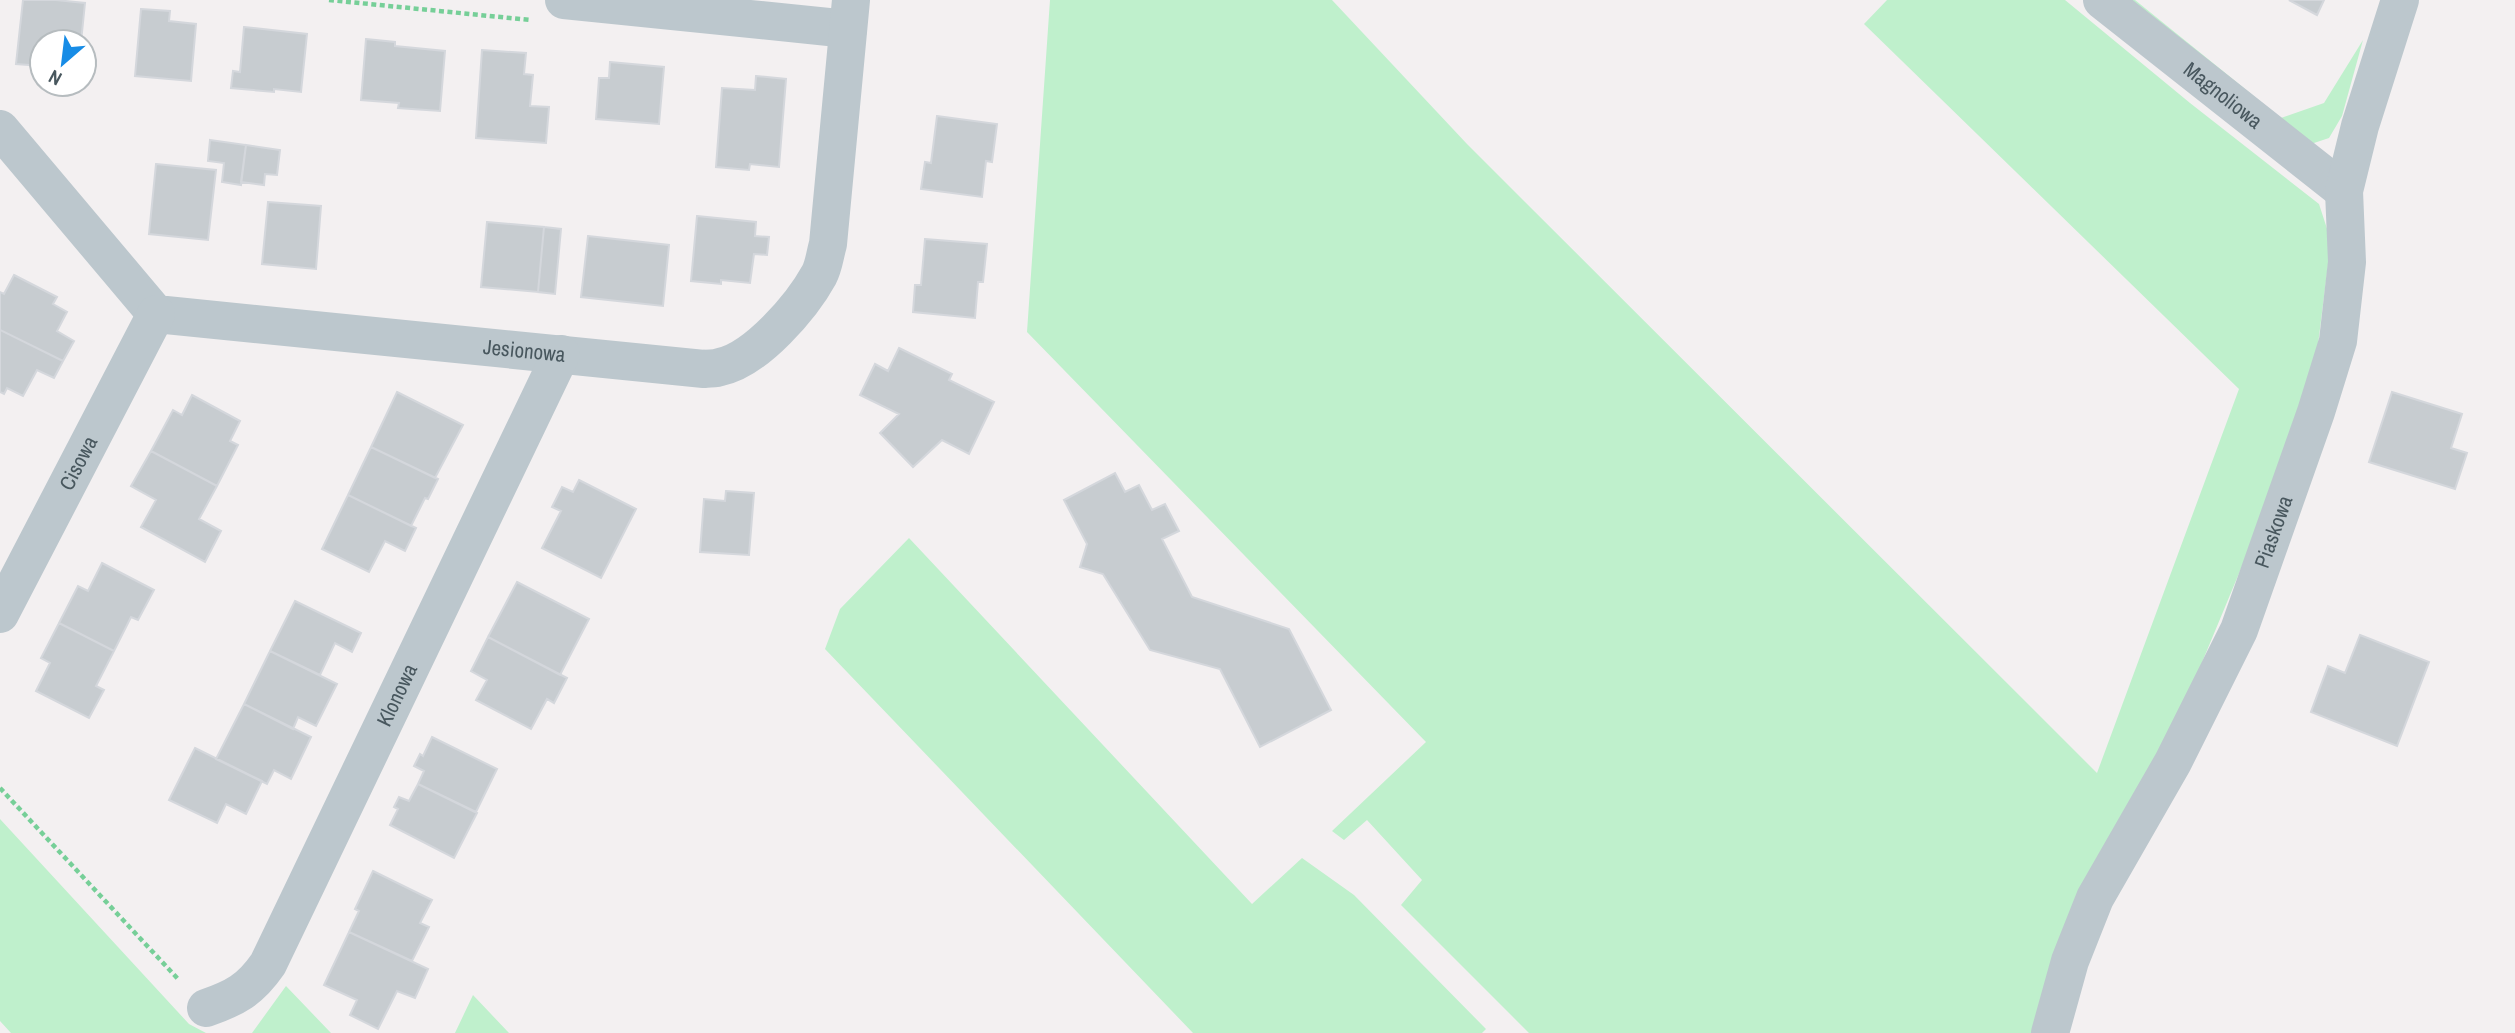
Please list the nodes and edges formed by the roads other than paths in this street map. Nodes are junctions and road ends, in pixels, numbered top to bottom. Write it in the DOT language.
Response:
graph roads {
  1 [pos="564,0"];
  2 [pos="2102,0"];
  3 [pos="2400,0"];
  4 [pos="849,15"];
  5 [pos="0,129"];
  6 [pos="2344,191"];
  7 [pos="156,314"];
  8 [pos="561,354"];
  9 [pos="0,614"];
  10 [pos="206,1008"];
  11 [pos="2050,1033"];
  1 -- 4 [label="street"];
  2 -- 6 [label="street, Magnoliowa"];
  3 -- 6 [label="street, Piaskowa"];
  4 -- 8 [label="street, Jesionowa"];
  5 -- 7 [label="street"];
  6 -- 11 [label="street, Piaskowa"];
  7 -- 8 [label="street, Jesionowa"];
  7 -- 9 [label="street, Cisowa"];
  8 -- 10 [label="street, Klonowa"];
}
